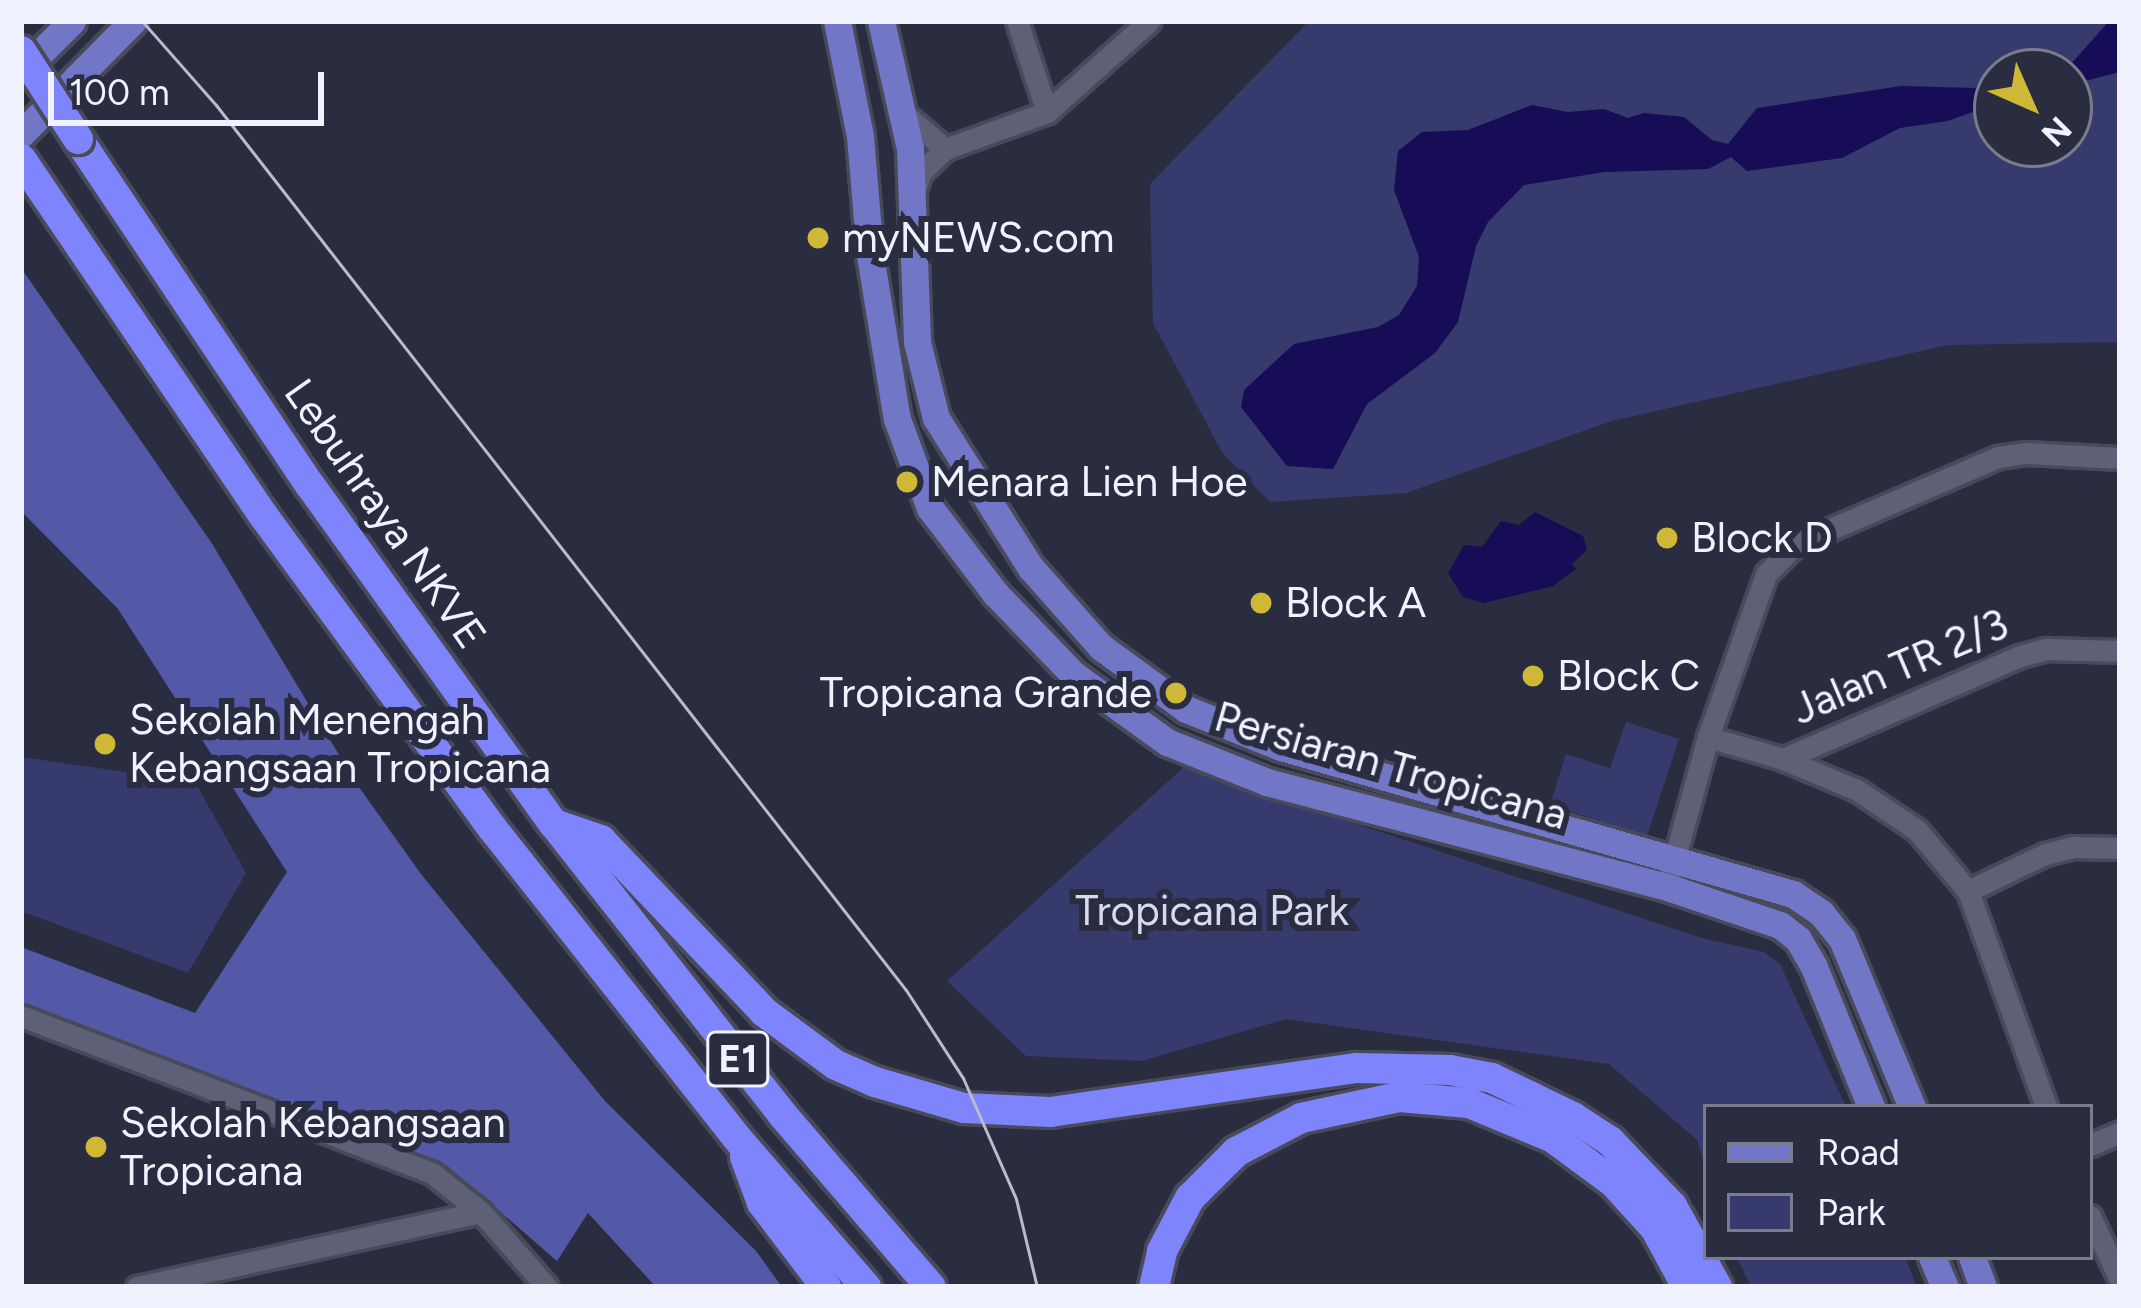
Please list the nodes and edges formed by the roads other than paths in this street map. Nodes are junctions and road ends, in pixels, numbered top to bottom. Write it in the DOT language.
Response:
graph roads {
  1 [pos="72,21"];
  2 [pos="134,21"];
  3 [pos="837,21"];
  4 [pos="881,21"];
  5 [pos="1017,21"];
  6 [pos="1149,21"];
  7 [pos="21,51"];
  8 [pos="21,72"];
  9 [pos="900,109"];
  10 [pos="1047,112"];
  11 [pos="21,134"];
  12 [pos="945,149"];
  13 [pos="25,165"];
  14 [pos="915,189"];
  15 [pos="2120,458"];
  16 [pos="2120,651"];
  17 [pos="1708,737"];
  18 [pos="1783,759"];
  19 [pos="554,824"];
  20 [pos="2120,848"];
  21 [pos="1670,874"];
  22 [pos="1968,891"];
  23 [pos="21,1016"];
  24 [pos="1870,1104"];
  25 [pos="1911,1104"];
  26 [pos="2045,1104"];
  27 [pos="743,1145"];
  28 [pos="481,1212"];
  29 [pos="2093,1222"];
  30 [pos="2120,1280"];
  31 [pos="137,1287"];
  32 [pos="548,1287"];
  33 [pos="826,1287"];
  34 [pos="866,1287"];
  35 [pos="931,1287"];
  36 [pos="1154,1287"];
  37 [pos="1687,1287"];
  38 [pos="1717,1287"];
  1 -- 8 [label="main road"];
  2 -- 11 [label="main road"];
  3 -- 21 [label="main road, Persiaran Tropicana"];
  4 -- 9 [label="main road, Persiaran Tropicana"];
  5 -- 10 [label="street"];
  6 -- 10 [label="street"];
  7 -- 19 [label="highway, Lebuhraya NKVE / E1, bridge"];
  9 -- 12 [label="street"];
  9 -- 14 [label="main road, Persiaran Tropicana"];
  10 -- 12 [label="street"];
  12 -- 14 [label="street"];
  13 -- 27 [label="highway, E1"];
  14 -- 21 [label="main road, Persiaran Tropicana"];
  15 -- 17 [label="street"];
  16 -- 18 [label="street, Jalan TR 2/3"];
  17 -- 18 [label="street"];
  17 -- 21 [label="street"];
  18 -- 22 [label="street"];
  19 -- 35 [label="highway, Lebuhraya NKVE / E1"];
  19 -- 38 [label="highway"];
  20 -- 22 [label="street"];
  21 -- 24 [label="main road, Persiaran Tropicana"];
  21 -- 25 [label="main road, Persiaran Tropicana"];
  22 -- 26 [label="street"];
  23 -- 28 [label="street"];
  27 -- 33 [label="highway"];
  27 -- 34 [label="highway, E1"];
  28 -- 31 [label="street"];
  28 -- 32 [label="street"];
  29 -- 30 [label="street"];
  36 -- 37 [label="highway"];
}
